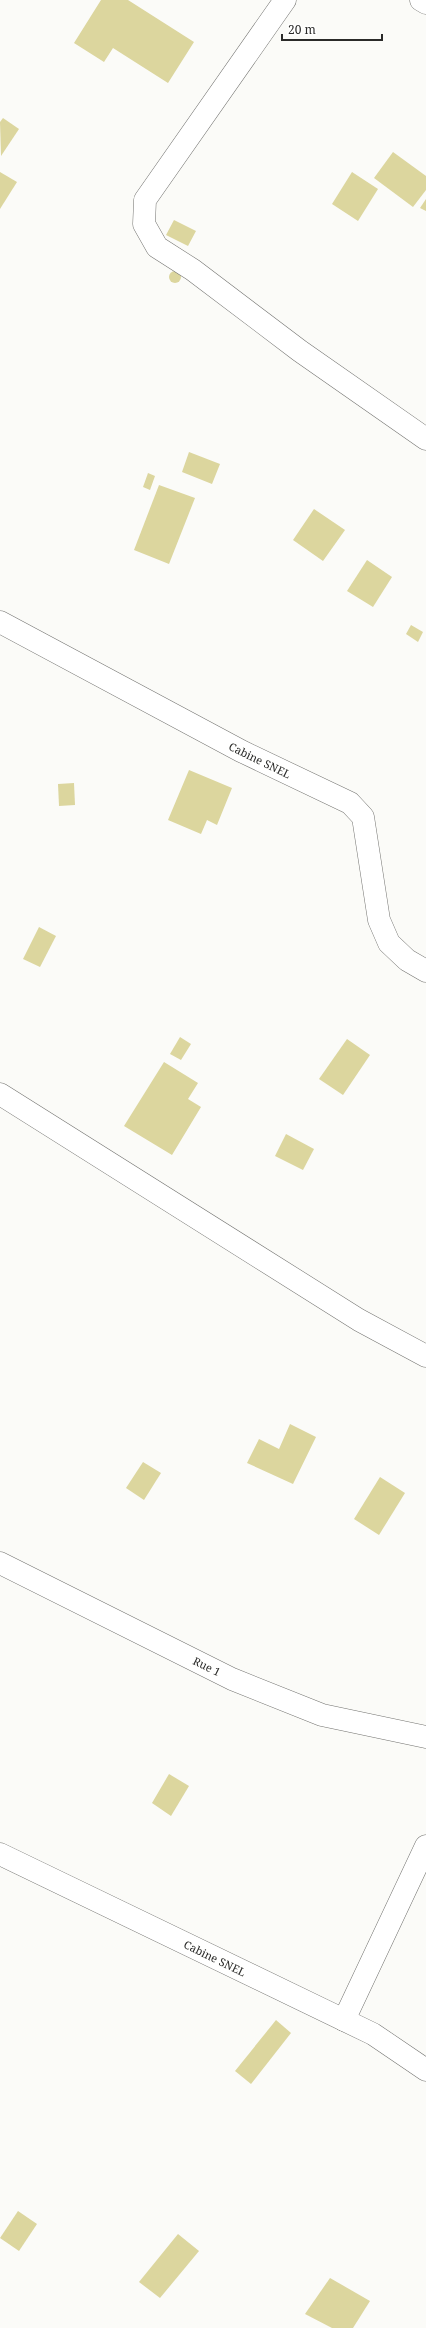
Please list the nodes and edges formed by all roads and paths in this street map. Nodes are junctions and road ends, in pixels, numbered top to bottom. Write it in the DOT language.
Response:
graph roads {
  1 [pos="285,0"];
  2 [pos="421,0"];
  3 [pos="426,3"];
  4 [pos="426,439"];
  5 [pos="0,622"];
  6 [pos="426,971"];
  7 [pos="0,1094"];
  8 [pos="426,1356"];
  9 [pos="0,1563"];
  10 [pos="426,1737"];
  11 [pos="426,1846"];
  12 [pos="0,1854"];
  13 [pos="344,2020"];
  14 [pos="426,2070"];
  1 -- 4 [label="street"];
  2 -- 3 [label="street"];
  5 -- 6 [label="street, Cabine SNEL"];
  7 -- 8 [label="street"];
  9 -- 10 [label="street, Rue 1"];
  11 -- 13 [label="street"];
  12 -- 13 [label="street, Cabine SNEL"];
  13 -- 14 [label="street, Cabine SNEL"];
}
